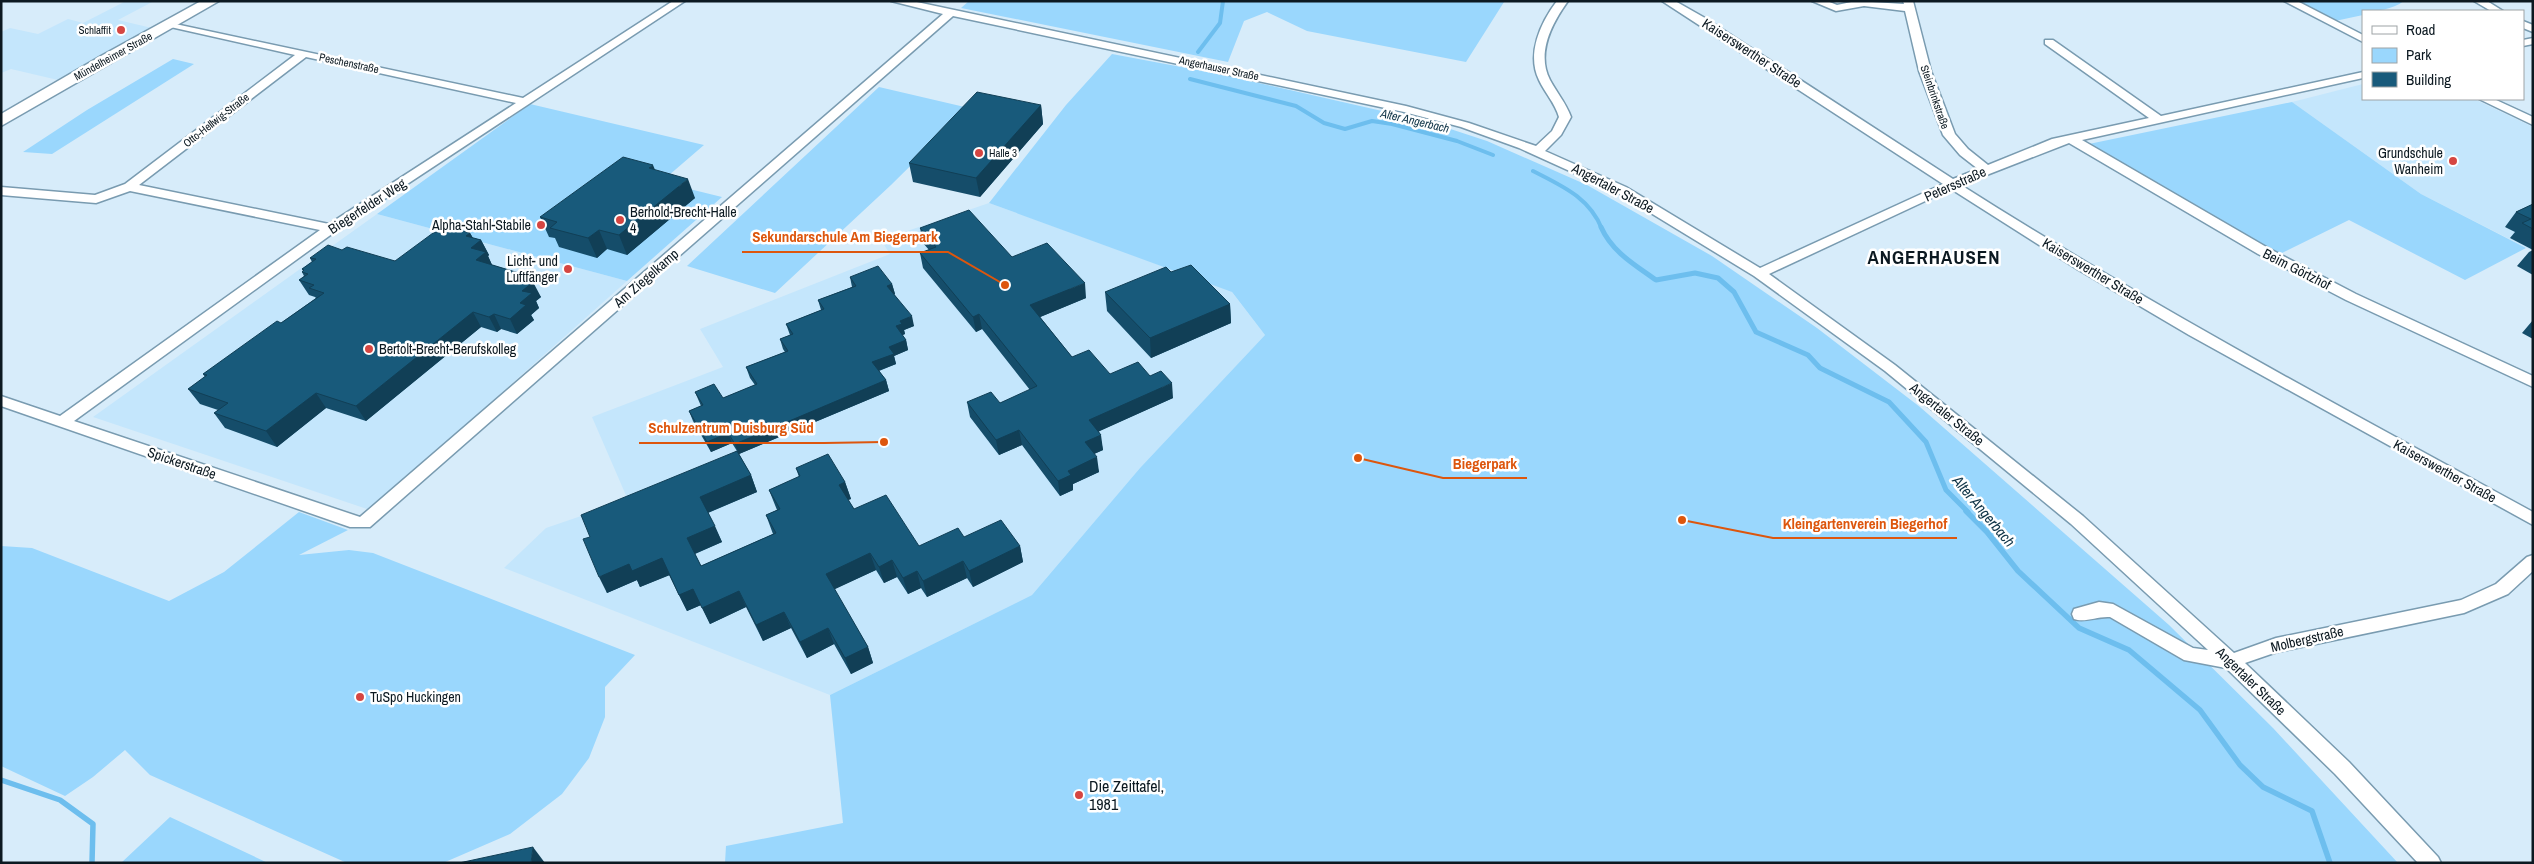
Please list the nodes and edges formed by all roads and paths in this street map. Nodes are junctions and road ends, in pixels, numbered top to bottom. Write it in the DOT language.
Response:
graph roads {
  1 [pos="212,1"];
  2 [pos="680,1"];
  3 [pos="896,1"];
  4 [pos="1563,1"];
  5 [pos="1667,1"];
  6 [pos="1817,1"];
  7 [pos="2289,1"];
  8 [pos="2479,1"];
  9 [pos="1909,5"];
  10 [pos="2496,10"];
  11 [pos="950,13"];
  12 [pos="170,24"];
  13 [pos="2362,38"];
  14 [pos="2049,42"];
  15 [pos="303,54"];
  16 [pos="2362,75"];
  17 [pos="2487,100"];
  18 [pos="527,102"];
  19 [pos="6,118"];
  20 [pos="2159,120"];
  21 [pos="2533,122"];
  22 [pos="2070,138"];
  23 [pos="1538,151"];
  24 [pos="1987,170"];
  25 [pos="1952,185"];
  26 [pos="129,187"];
  27 [pos="1,191"];
  28 [pos="331,228"];
  29 [pos="1759,272"];
  30 [pos="2533,382"];
  31 [pos="1,401"];
  32 [pos="62,422"];
  33 [pos="2533,519"];
  34 [pos="364,523"];
  35 [pos="2533,561"];
  36 [pos="2080,614"];
  37 [pos="2231,661"];
  38 [pos="2430,863"];
  1 -- 12 [label="main road, Mündelheimer Straße"];
  2 -- 18 [label="street, Biegerfelder Weg"];
  3 -- 11 [label="street, Angerhauser Straße"];
  4 -- 23 [label="street"];
  5 -- 25 [label="street, Kaiserswerther Straße"];
  6 -- 9 [label="street, Steinbrinkstraße"];
  7 -- 13 [label="street"];
  8 -- 10 [label="street"];
  9 -- 24 [label="street, Steinbrinkstraße"];
  11 -- 23 [label="street, Angerhauser Straße"];
  11 -- 34 [label="street, Am Ziegelkamp"];
  12 -- 15 [label="street, Peschenstraße"];
  12 -- 19 [label="main road, Mündelheimer Straße"];
  14 -- 20 [label="street"];
  15 -- 18 [label="street, Peschenstraße"];
  15 -- 26 [label="street, Otto-Hellwig-Straße"];
  16 -- 20 [label="street, Petersstraße"];
  17 -- 21 [label="street"];
  18 -- 28 [label="street, Biegerfelder Weg"];
  20 -- 22 [label="street, Petersstraße"];
  22 -- 24 [label="street, Petersstraße"];
  22 -- 30 [label="street, Beim Görtzhof"];
  23 -- 29 [label="street, Angertaler Straße"];
  24 -- 25 [label="street, Petersstraße"];
  25 -- 29 [label="street, Petersstraße"];
  25 -- 33 [label="street, Kaiserswerther Straße"];
  26 -- 27 [label="street, Otto-Hellwig-Straße"];
  26 -- 28 [label="street"];
  28 -- 32 [label="street, Biegerfelder Weg"];
  29 -- 37 [label="street, Angertaler Straße"];
  31 -- 32 [label="street, Spickerstraße"];
  32 -- 34 [label="street, Spickerstraße"];
  35 -- 37 [label="street, Molbergstraße"];
  36 -- 37 [label="street, Molbergstraße"];
  37 -- 38 [label="street, Angertaler Straße"];
}
